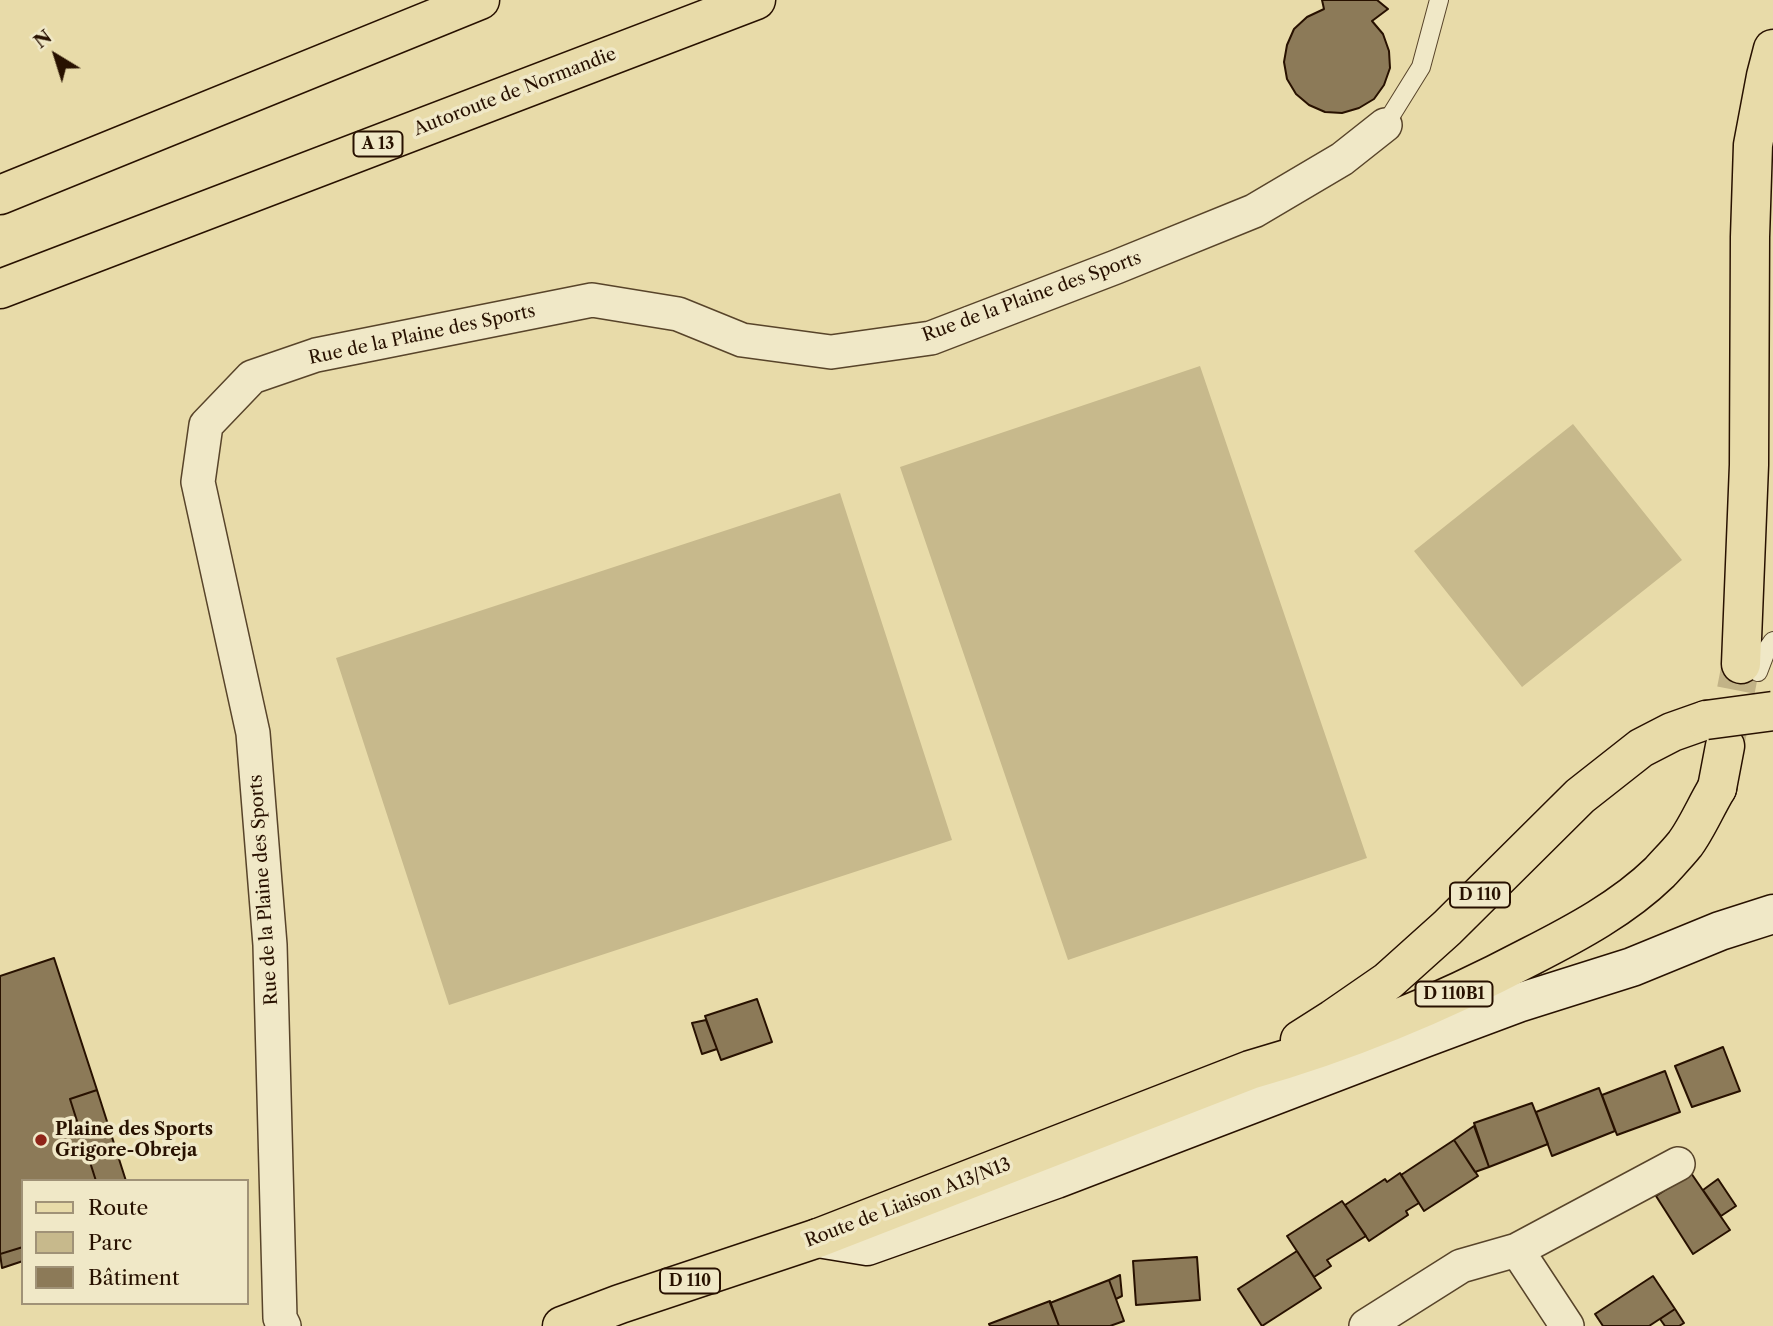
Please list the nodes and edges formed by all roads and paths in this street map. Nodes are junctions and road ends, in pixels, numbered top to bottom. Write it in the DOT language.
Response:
graph roads {
  1 [pos="480,0"];
  2 [pos="756,0"];
  3 [pos="1439,0"];
  4 [pos="1773,49"];
  5 [pos="1385,125"];
  6 [pos="0,195"];
  7 [pos="0,289"];
  8 [pos="1773,641"];
  9 [pos="1750,668"];
  10 [pos="1773,711"];
  11 [pos="1723,740"];
  12 [pos="1773,914"];
  13 [pos="1250,1070"];
  14 [pos="1678,1164"];
  15 [pos="818,1238"];
  16 [pos="1517,1250"];
  17 [pos="281,1323"];
  18 [pos="562,1326"];
  19 [pos="1366,1326"];
  20 [pos="1567,1326"];
  1 -- 6 [label="main road"];
  2 -- 7 [label="main road, Autoroute de Normandie / A 13"];
  3 -- 5 [label="lane"];
  4 -- 9 [label="main road"];
  5 -- 17 [label="street, Rue de la Plaine des Sports"];
  8 -- 9 [label="lane"];
  10 -- 11 [label="main road, D 110, bridge"];
  11 -- 13 [label="main road, D 110"];
  11 -- 13 [label="main road, D 110B1"];
  12 -- 15 [label="main road, D 110"];
  13 -- 15 [label="main road, Route de Liaison A13/N13 / D 110"];
  14 -- 16 [label="street"];
  15 -- 18 [label="main road, Route de Liaison A13/N13 / D 110"];
  16 -- 19 [label="street"];
  16 -- 20 [label="street"];
}
